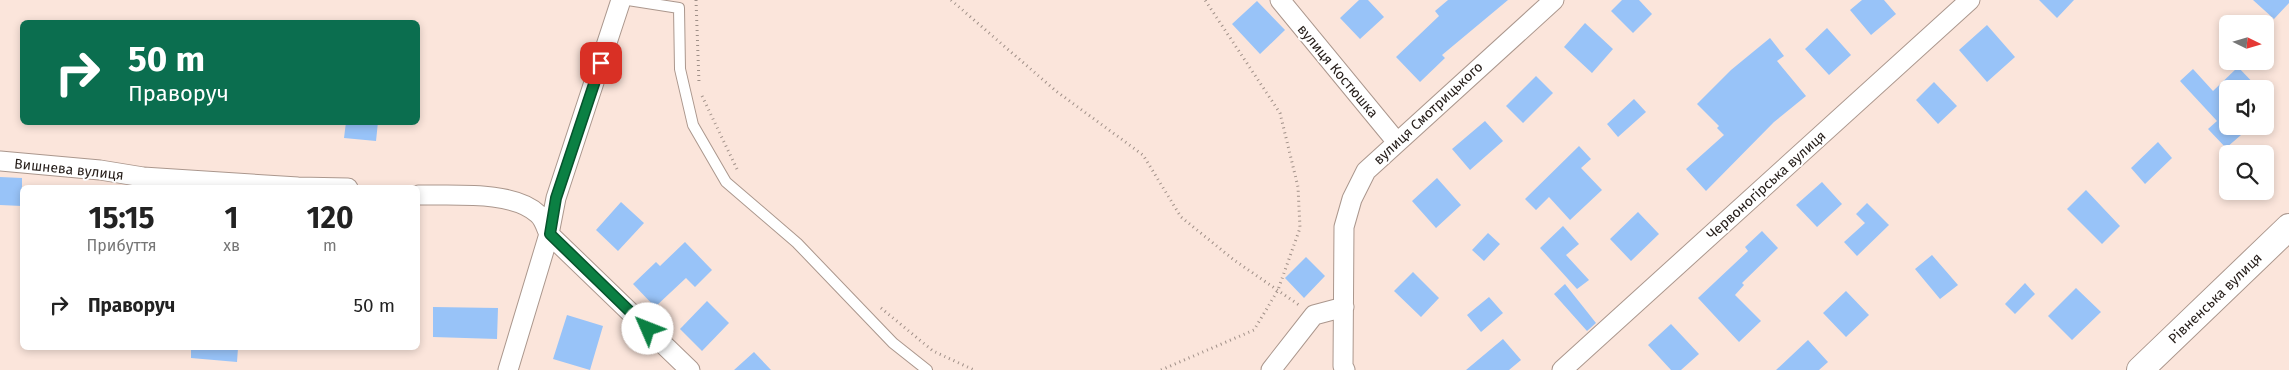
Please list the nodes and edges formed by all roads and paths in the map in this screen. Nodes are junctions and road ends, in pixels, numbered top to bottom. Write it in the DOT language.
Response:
graph roads {
  1 [pos="621,0"];
  2 [pos="628,0"];
  3 [pos="696,0"];
  4 [pos="951,0"];
  5 [pos="1205,0"];
  6 [pos="1280,0"];
  7 [pos="1554,0"];
  8 [pos="1970,0"];
  9 [pos="1396,141"];
  10 [pos="0,161"];
  11 [pos="738,172"];
  12 [pos="267,185"];
  13 [pos="420,195"];
  14 [pos="2289,227"];
  15 [pos="550,234"];
  16 [pos="1278,290"];
  17 [pos="876,304"];
  18 [pos="1344,307"];
  19 [pos="1314,315"];
  20 [pos="508,370"];
  21 [pos="690,370"];
  22 [pos="927,370"];
  23 [pos="974,370"];
  24 [pos="1161,370"];
  25 [pos="1271,370"];
  26 [pos="1345,370"];
  27 [pos="1562,370"];
  28 [pos="2140,370"];
  1 -- 15 [label="street"];
  2 -- 22 [label="lane"];
  3 -- 11 [label="path"];
  4 -- 16 [label="path"];
  5 -- 16 [label="path"];
  6 -- 9 [label="street, вулиця Костюшка"];
  7 -- 9 [label="street, вулиця Смотрицького"];
  8 -- 27 [label="street, Червоногірська вулиця"];
  9 -- 18 [label="street, вулиця Смотрицького"];
  10 -- 12 [label="street, Вишнева вулиця"];
  13 -- 15 [label="street"];
  14 -- 28 [label="main road, Рівненська вулиця"];
  15 -- 20 [label="street"];
  15 -- 21 [label="street"];
  16 -- 19 [label="path"];
  16 -- 24 [label="path"];
  17 -- 23 [label="path"];
  18 -- 19 [label="street"];
  18 -- 26 [label="street, вулиця Смотрицького"];
  19 -- 25 [label="street"];
}
